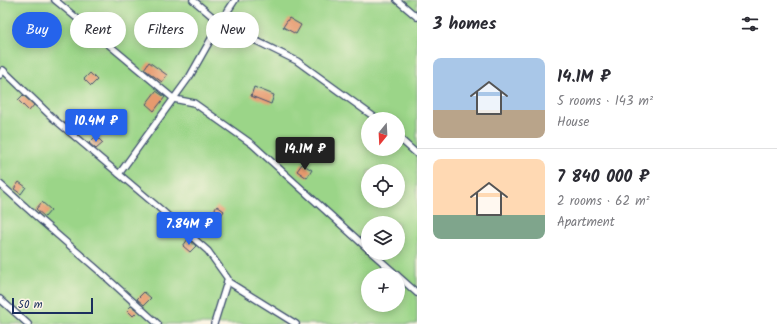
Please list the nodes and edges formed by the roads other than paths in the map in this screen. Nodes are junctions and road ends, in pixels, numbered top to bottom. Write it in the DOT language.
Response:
graph roads {
  1 [pos="55,0"];
  2 [pos="193,0"];
  3 [pos="235,0"];
  4 [pos="397,0"];
  5 [pos="207,12"];
  6 [pos="227,12"];
  7 [pos="417,17"];
  8 [pos="259,43"];
  9 [pos="206,48"];
  10 [pos="1,71"];
  11 [pos="174,99"];
  12 [pos="367,112"];
  13 [pos="405,143"];
  14 [pos="417,154"];
  15 [pos="119,174"];
  16 [pos="0,184"];
  17 [pos="361,243"];
  18 [pos="380,260"];
  19 [pos="388,268"];
  20 [pos="227,281"];
  21 [pos="405,283"];
  22 [pos="417,293"];
  23 [pos="0,299"];
  24 [pos="28,324"];
  25 [pos="158,324"];
  26 [pos="214,324"];
  27 [pos="296,324"];
  1 -- 11 [label="lane"];
  2 -- 5 [label="lane"];
  3 -- 6 [label="lane"];
  4 -- 7 [label="lane"];
  8 -- 12 [label="lane"];
  9 -- 11 [label="lane"];
  10 -- 15 [label="lane"];
  11 -- 15 [label="lane"];
  11 -- 17 [label="lane"];
  13 -- 14 [label="lane"];
  15 -- 20 [label="lane"];
  16 -- 25 [label="lane"];
  18 -- 19 [label="lane"];
  20 -- 26 [label="lane"];
  20 -- 27 [label="lane"];
  21 -- 22 [label="lane"];
  23 -- 24 [label="lane"];
}
